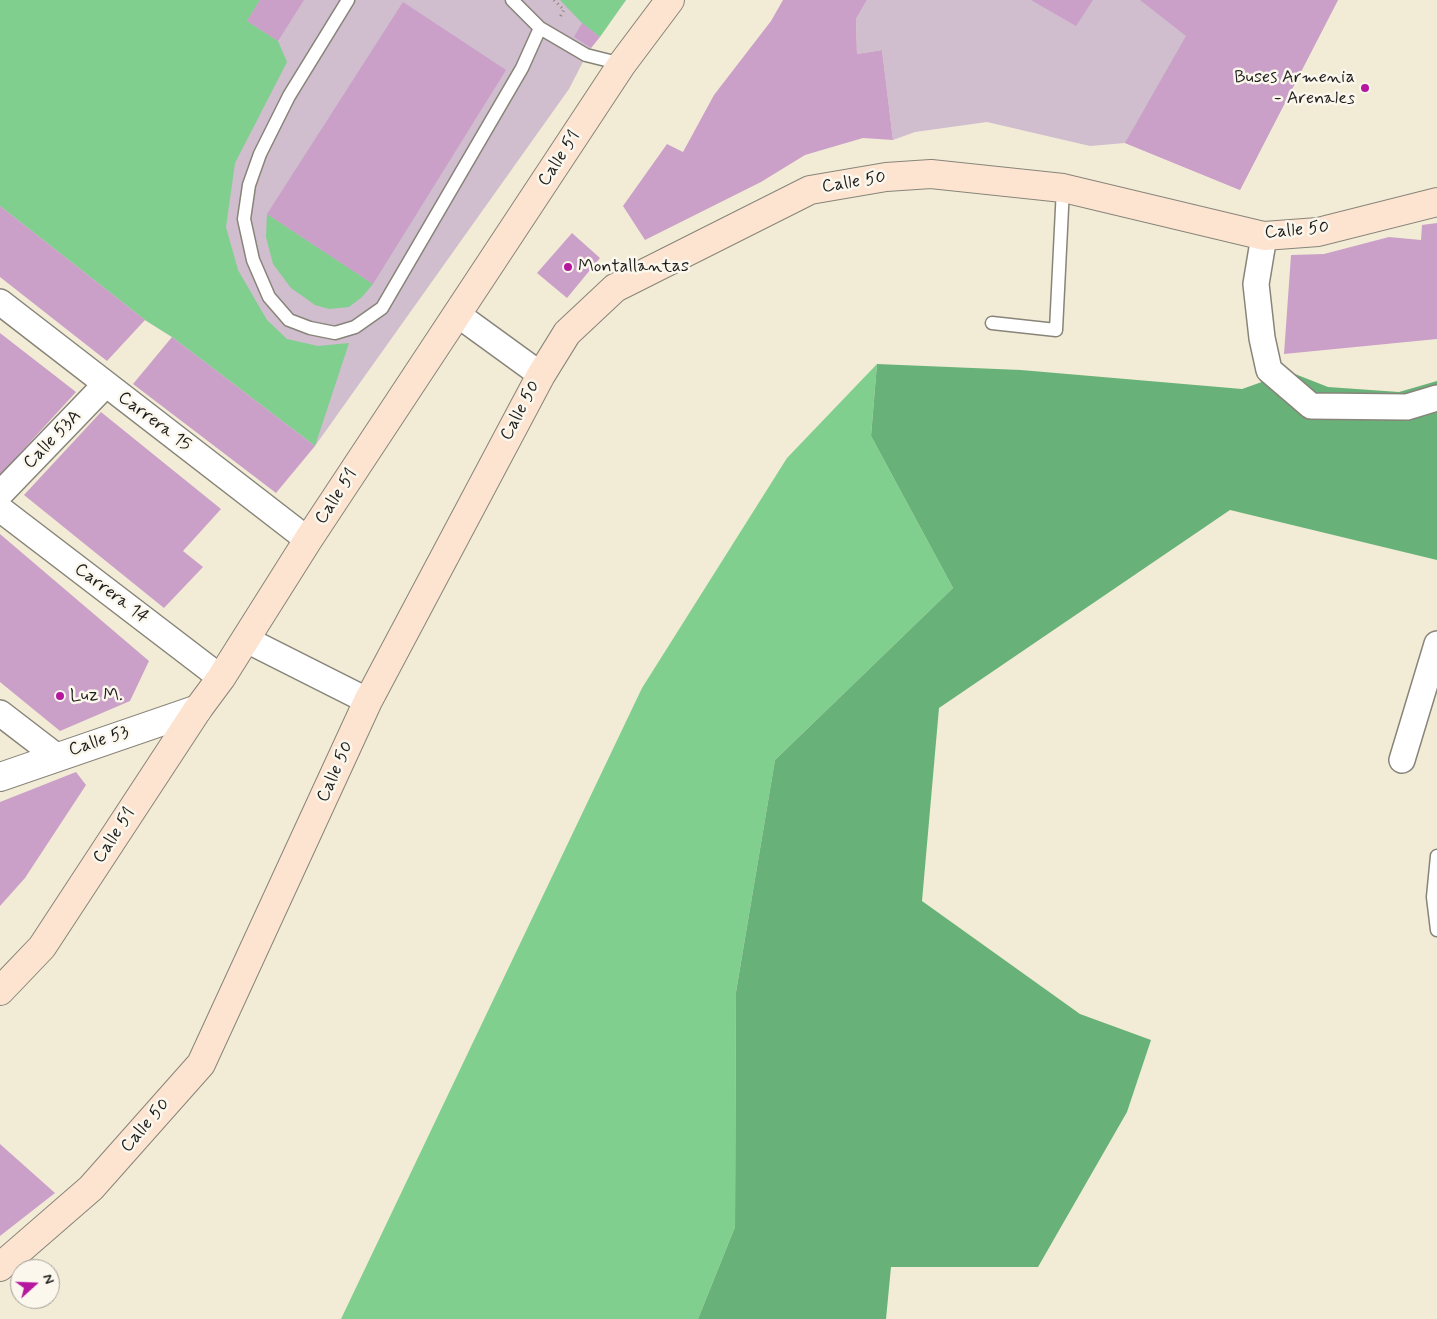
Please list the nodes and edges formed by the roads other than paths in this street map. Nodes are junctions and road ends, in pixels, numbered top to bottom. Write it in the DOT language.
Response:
graph roads {
  1 [pos="348,0"];
  2 [pos="512,0"];
  3 [pos="670,0"];
  4 [pos="540,28"];
  5 [pos="622,64"];
  6 [pos="1064,188"];
  7 [pos="1437,202"];
  8 [pos="1264,236"];
  9 [pos="0,302"];
  10 [pos="457,314"];
  11 [pos="992,323"];
  12 [pos="541,375"];
  13 [pos="105,385"];
  14 [pos="1437,398"];
  15 [pos="0,494"];
  16 [pos="0,509"];
  17 [pos="308,540"];
  18 [pos="245,639"];
  19 [pos="1437,644"];
  20 [pos="221,678"];
  21 [pos="368,701"];
  22 [pos="198,709"];
  23 [pos="0,713"];
  24 [pos="56,756"];
  25 [pos="1402,760"];
  26 [pos="0,777"];
  27 [pos="1437,856"];
  28 [pos="1437,930"];
  29 [pos="0,991"];
  30 [pos="0,1267"];
  1 -- 4 [label="lane"];
  2 -- 4 [label="lane"];
  3 -- 5 [label="main road, Calle 51"];
  4 -- 5 [label="lane"];
  5 -- 10 [label="main road, Calle 51"];
  6 -- 8 [label="main road, Calle 50"];
  6 -- 11 [label="lane"];
  6 -- 12 [label="main road, Calle 50"];
  7 -- 8 [label="main road, Calle 50"];
  8 -- 14 [label="street"];
  9 -- 13 [label="street, Carrera 15"];
  10 -- 12 [label="street"];
  10 -- 17 [label="main road, Calle 51"];
  12 -- 21 [label="main road, Calle 50"];
  13 -- 15 [label="street, Calle 53A"];
  13 -- 17 [label="street, Carrera 15"];
  16 -- 20 [label="street, Carrera 14"];
  17 -- 18 [label="main road, Calle 51"];
  18 -- 20 [label="main road, Calle 51"];
  18 -- 21 [label="street"];
  19 -- 25 [label="street"];
  20 -- 22 [label="main road, Calle 51"];
  21 -- 30 [label="main road, Calle 50"];
  22 -- 24 [label="street, Calle 53"];
  22 -- 29 [label="main road, Calle 51"];
  23 -- 24 [label="street"];
  24 -- 26 [label="street, Calle 53"];
  27 -- 28 [label="lane"];
}
